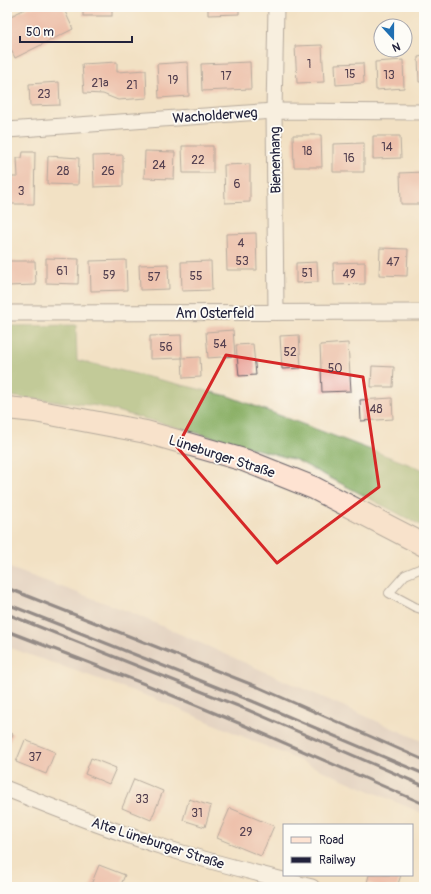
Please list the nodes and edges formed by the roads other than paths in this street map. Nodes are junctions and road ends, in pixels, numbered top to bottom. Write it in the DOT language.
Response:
graph roads {
  1 [pos="276,7"];
  2 [pos="274,111"];
  3 [pos="424,112"];
  4 [pos="7,130"];
  5 [pos="276,312"];
  6 [pos="424,312"];
  7 [pos="7,313"];
  8 [pos="7,408"];
  9 [pos="424,545"];
  10 [pos="424,567"];
  11 [pos="424,610"];
  12 [pos="7,788"];
  13 [pos="312,887"];
  1 -- 2 [label="street, Bienenhang"];
  2 -- 3 [label="street, Wacholderweg"];
  2 -- 4 [label="street, Wacholderweg"];
  2 -- 5 [label="street, Bienenhang"];
  5 -- 6 [label="street, Am Osterfeld"];
  5 -- 7 [label="street, Am Osterfeld"];
  8 -- 9 [label="main road, Lüneburger Straße"];
  10 -- 11 [label="lane"];
  12 -- 13 [label="street, Alte Lüneburger Straße"];
}
